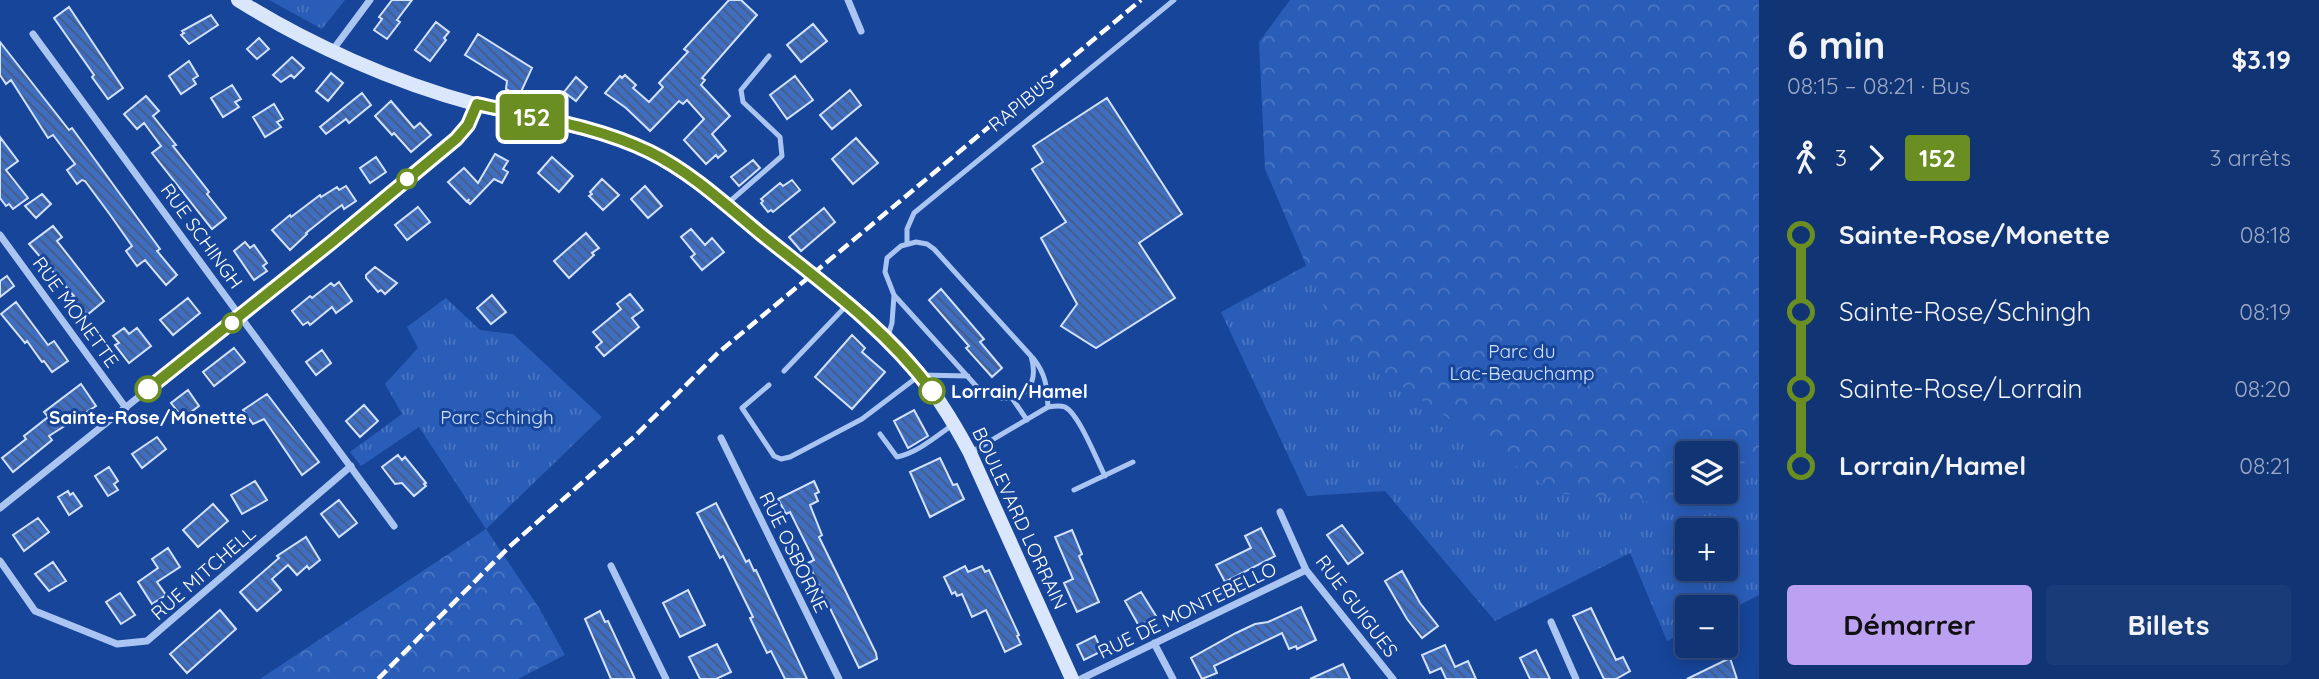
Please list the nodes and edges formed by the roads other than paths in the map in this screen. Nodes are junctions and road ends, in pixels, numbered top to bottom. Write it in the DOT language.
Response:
graph roads {
  1 [pos="238,0"];
  2 [pos="370,0"];
  3 [pos="848,0"];
  4 [pos="1174,0"];
  5 [pos="861,31"];
  6 [pos="33,34"];
  7 [pos="332,51"];
  8 [pos="769,56"];
  9 [pos="477,104"];
  10 [pos="726,205"];
  11 [pos="0,235"];
  12 [pos="906,243"];
  13 [pos="894,295"];
  14 [pos="847,305"];
  15 [pos="241,316"];
  16 [pos="887,339"];
  17 [pos="1031,356"];
  18 [pos="784,371"];
  19 [pos="920,375"];
  20 [pos="968,376"];
  21 [pos="769,385"];
  22 [pos="1012,398"];
  23 [pos="1048,407"];
  24 [pos="126,408"];
  25 [pos="1027,420"];
  26 [pos="954,424"];
  27 [pos="880,434"];
  28 [pos="722,438"];
  29 [pos="971,453"];
  30 [pos="1133,462"];
  31 [pos="351,466"];
  32 [pos="1105,476"];
  33 [pos="1074,491"];
  34 [pos="0,508"];
  35 [pos="1280,512"];
  36 [pos="394,526"];
  37 [pos="0,561"];
  38 [pos="611,566"];
  39 [pos="1306,570"];
  40 [pos="1551,622"];
  41 [pos="1154,643"];
  42 [pos="666,679"];
  43 [pos="839,679"];
  44 [pos="1072,679"];
  45 [pos="1081,679"];
  46 [pos="1173,679"];
  47 [pos="1393,679"];
  48 [pos="1576,679"];
  1 -- 7 [label="main road, BOULEVARD LORRAIN"];
  2 -- 7 [label="street"];
  3 -- 5 [label="street"];
  4 -- 12 [label="lane, RAPIBUS"];
  6 -- 15 [label="street, RUE SCHINGH"];
  7 -- 9 [label="main road, BOULEVARD LORRAIN"];
  8 -- 10 [label="lane"];
  9 -- 10 [label="main road, BOULEVARD LORRAIN"];
  9 -- 15 [label="street"];
  10 -- 14 [label="main road, BOULEVARD LORRAIN"];
  11 -- 24 [label="street, RUE MONETTE"];
  12 -- 13 [label="lane, RAPIBUS"];
  12 -- 17 [label="lane"];
  13 -- 16 [label="lane"];
  13 -- 20 [label="lane, RAPIBUS"];
  14 -- 16 [label="main road, BOULEVARD LORRAIN"];
  14 -- 18 [label="lane"];
  15 -- 24 [label="street"];
  15 -- 31 [label="street, RUE SCHINGH"];
  16 -- 19 [label="main road, BOULEVARD LORRAIN"];
  17 -- 22 [label="lane"];
  17 -- 23 [label="lane"];
  19 -- 20 [label="lane"];
  19 -- 21 [label="lane"];
  19 -- 26 [label="main road, BOULEVARD LORRAIN"];
  20 -- 22 [label="lane, RAPIBUS"];
  22 -- 25 [label="lane"];
  23 -- 25 [label="lane"];
  23 -- 32 [label="lane"];
  24 -- 34 [label="street"];
  25 -- 29 [label="lane"];
  26 -- 27 [label="lane"];
  26 -- 29 [label="main road, BOULEVARD LORRAIN"];
  28 -- 43 [label="street, RUE OSBORNE"];
  29 -- 44 [label="main road, BOULEVARD LORRAIN"];
  30 -- 32 [label="lane"];
  31 -- 36 [label="street, RUE SCHINGH"];
  31 -- 37 [label="street, RUE MITCHELL"];
  32 -- 33 [label="lane"];
  35 -- 39 [label="street, RUE GUIGUES"];
  38 -- 42 [label="street"];
  39 -- 41 [label="street, RUE DE MONTEBELLO"];
  39 -- 47 [label="street, RUE GUIGUES"];
  40 -- 48 [label="street"];
  41 -- 45 [label="street, RUE DE MONTEBELLO"];
  41 -- 46 [label="street"];
}
